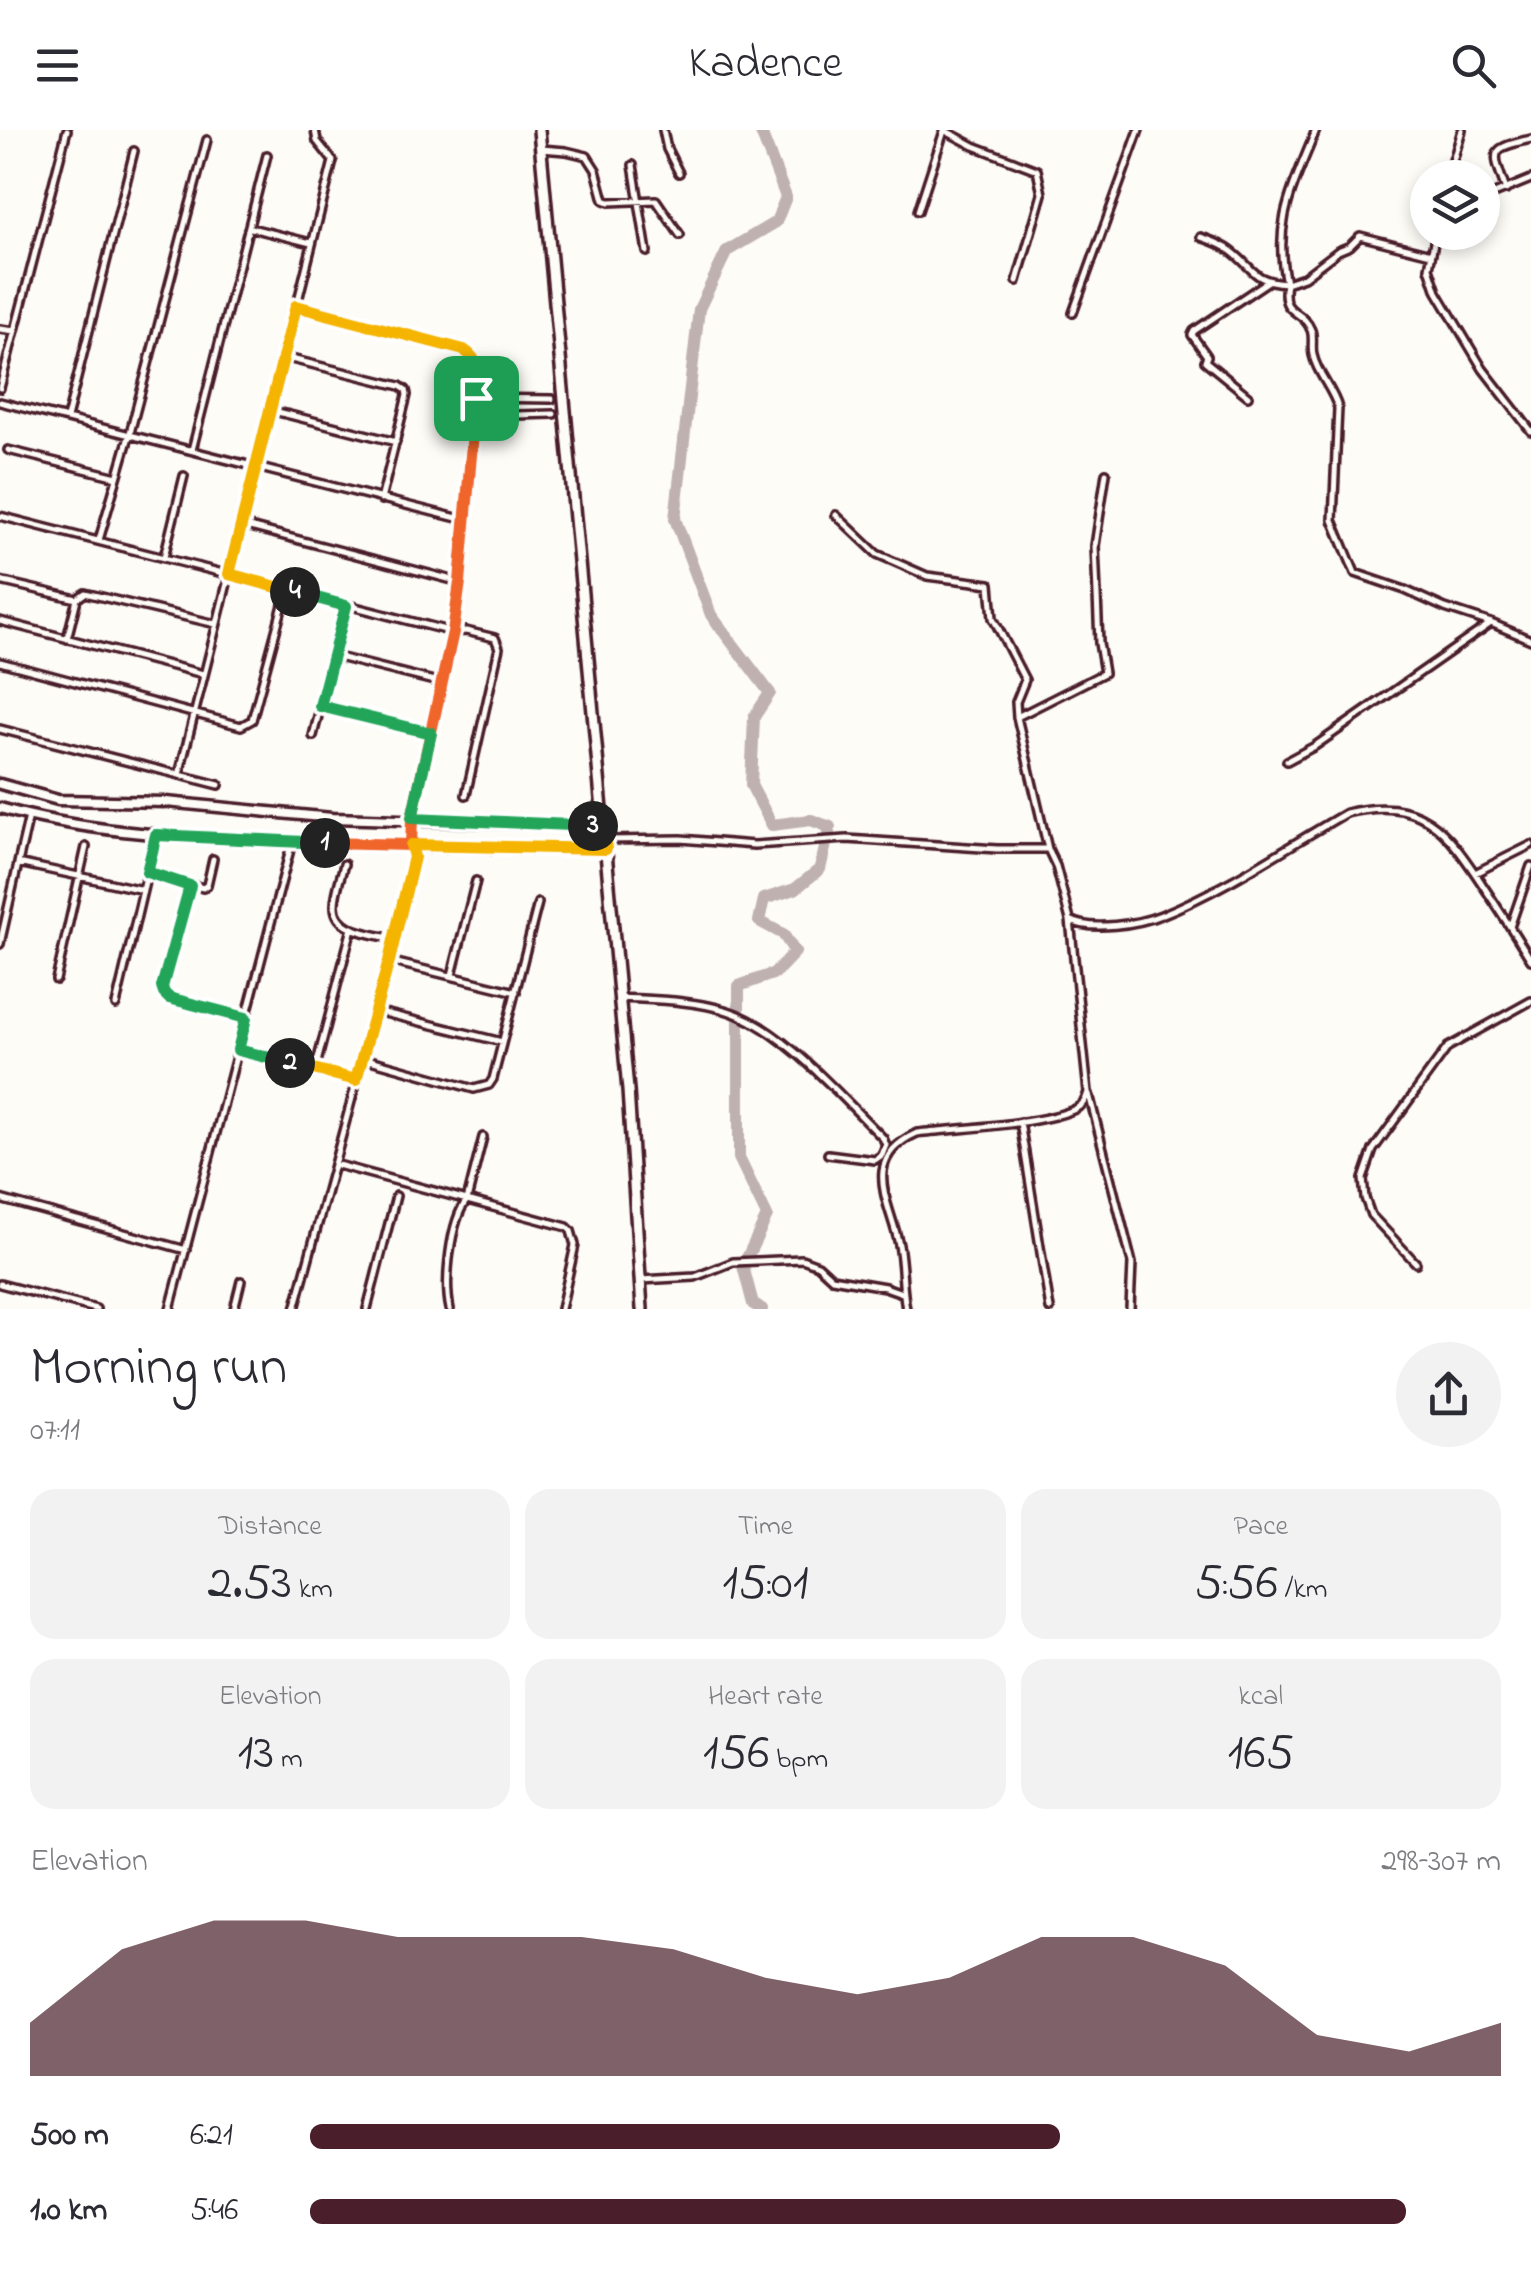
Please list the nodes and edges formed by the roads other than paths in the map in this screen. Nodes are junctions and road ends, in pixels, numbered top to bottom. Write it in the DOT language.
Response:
graph roads {
  1 [pos="67,130"];
  2 [pos="315,130"];
  3 [pos="539,130"];
  4 [pos="663,130"];
  5 [pos="944,130"];
  6 [pos="1139,130"];
  7 [pos="1316,130"];
  8 [pos="1462,130"];
  9 [pos="1531,139"];
  10 [pos="207,140"];
  11 [pos="541,150"];
  12 [pos="134,151"];
  13 [pos="267,155"];
  14 [pos="1452,160"];
  15 [pos="633,165"];
  16 [pos="678,174"];
  17 [pos="1531,180"];
  18 [pos="1506,190"];
  19 [pos="1500,192"];
  20 [pos="640,200"];
  21 [pos="918,212"];
  22 [pos="250,227"];
  23 [pos="680,235"];
  24 [pos="1201,237"];
  25 [pos="311,243"];
  26 [pos="1432,250"];
  27 [pos="647,252"];
  28 [pos="1431,254"];
  29 [pos="1017,281"];
  30 [pos="1267,282"];
  31 [pos="1286,283"];
  32 [pos="296,306"];
  33 [pos="1074,313"];
  34 [pos="0,330"];
  35 [pos="15,331"];
  36 [pos="283,357"];
  37 [pos="0,388"];
  38 [pos="1248,396"];
  39 [pos="476,398"];
  40 [pos="552,398"];
  41 [pos="0,402"];
  42 [pos="270,410"];
  43 [pos="554,414"];
  44 [pos="474,416"];
  45 [pos="67,418"];
  46 [pos="1531,432"];
  47 [pos="130,433"];
  48 [pos="396,442"];
  49 [pos="8,450"];
  50 [pos="192,450"];
  51 [pos="258,466"];
  52 [pos="1106,473"];
  53 [pos="184,476"];
  54 [pos="117,478"];
  55 [pos="381,500"];
  56 [pos="0,516"];
  57 [pos="836,516"];
  58 [pos="464,520"];
  59 [pos="242,525"];
  60 [pos="98,540"];
  61 [pos="164,557"];
  62 [pos="229,574"];
  63 [pos="0,580"];
  64 [pos="460,582"];
  65 [pos="287,590"];
  66 [pos="77,600"];
  67 [pos="346,606"];
  68 [pos="0,622"];
  69 [pos="1491,622"];
  70 [pos="216,624"];
  71 [pos="453,632"];
  72 [pos="67,639"];
  73 [pos="1531,640"];
  74 [pos="333,656"];
  75 [pos="0,662"];
  76 [pos="203,674"];
  77 [pos="442,683"];
  78 [pos="320,706"];
  79 [pos="194,713"];
  80 [pos="1018,717"];
  81 [pos="0,729"];
  82 [pos="431,733"];
  83 [pos="313,736"];
  84 [pos="1288,761"];
  85 [pos="179,775"];
  86 [pos="0,784"];
  87 [pos="219,785"];
  88 [pos="466,795"];
  89 [pos="0,808"];
  90 [pos="29,816"];
  91 [pos="412,818"];
  92 [pos="603,826"];
  93 [pos="156,835"];
  94 [pos="292,842"];
  95 [pos="411,845"];
  96 [pos="605,845"];
  97 [pos="1531,845"];
  98 [pos="86,847"];
  99 [pos="1048,849"];
  100 [pos="213,859"];
  101 [pos="18,862"];
  102 [pos="344,864"];
  103 [pos="1531,866"];
  104 [pos="147,872"];
  105 [pos="1475,873"];
  106 [pos="80,876"];
  107 [pos="476,881"];
  108 [pos="190,886"];
  109 [pos="143,890"];
  110 [pos="538,904"];
  111 [pos="1070,920"];
  112 [pos="1510,926"];
  113 [pos="352,928"];
  114 [pos="394,939"];
  115 [pos="0,944"];
  116 [pos="1531,960"];
  117 [pos="389,961"];
  118 [pos="452,976"];
  119 [pos="56,980"];
  120 [pos="516,992"];
  121 [pos="620,998"];
  122 [pos="1531,1001"];
  123 [pos="116,1005"];
  124 [pos="376,1012"];
  125 [pos="246,1018"];
  126 [pos="502,1042"];
  127 [pos="238,1050"];
  128 [pos="363,1058"];
  129 [pos="315,1070"];
  130 [pos="356,1080"];
  131 [pos="1088,1092"];
  132 [pos="1020,1122"];
  133 [pos="483,1137"];
  134 [pos="828,1154"];
  135 [pos="334,1164"];
  136 [pos="396,1196"];
  137 [pos="467,1200"];
  138 [pos="0,1201"];
  139 [pos="186,1250"];
  140 [pos="1416,1263"];
  141 [pos="641,1280"];
  142 [pos="241,1281"];
  143 [pos="0,1284"];
  144 [pos="903,1293"];
  145 [pos="96,1309"];
  146 [pos="170,1309"];
  147 [pos="234,1309"];
  148 [pos="295,1309"];
  149 [pos="366,1309"];
  150 [pos="450,1309"];
  151 [pos="561,1309"];
  152 [pos="642,1309"];
  153 [pos="906,1309"];
  154 [pos="1050,1309"];
  155 [pos="1130,1309"];
  1 -- 35 [label="street"];
  2 -- 25 [label="street"];
  3 -- 11 [label="main road"];
  4 -- 16 [label="street"];
  5 -- 21 [label="street"];
  5 -- 29 [label="street"];
  6 -- 33 [label="street"];
  7 -- 31 [label="street"];
  8 -- 14 [label="street"];
  9 -- 18 [label="street"];
  10 -- 47 [label="street"];
  11 -- 20 [label="street"];
  11 -- 92 [label="main road"];
  12 -- 45 [label="street"];
  13 -- 22 [label="street"];
  15 -- 20 [label="street"];
  17 -- 18 [label="street"];
  18 -- 19 [label="street"];
  20 -- 23 [label="street"];
  20 -- 27 [label="street"];
  22 -- 25 [label="street"];
  22 -- 50 [label="street"];
  24 -- 30 [label="street"];
  25 -- 32 [label="street"];
  26 -- 28 [label="street"];
  28 -- 31 [label="street"];
  28 -- 46 [label="street"];
  30 -- 31 [label="street"];
  30 -- 38 [label="street"];
  31 -- 69 [label="street"];
  32 -- 36 [label="street"];
  32 -- 39 [label="street"];
  34 -- 35 [label="street"];
  35 -- 37 [label="street"];
  36 -- 42 [label="street"];
  36 -- 48 [label="street"];
  39 -- 40 [label="street"];
  39 -- 44 [label="street"];
  41 -- 45 [label="street"];
  42 -- 48 [label="street"];
  42 -- 51 [label="street"];
  43 -- 44 [label="street"];
  44 -- 58 [label="street"];
  45 -- 47 [label="street"];
  47 -- 50 [label="street"];
  47 -- 54 [label="street"];
  48 -- 55 [label="street"];
  49 -- 54 [label="street"];
  50 -- 51 [label="street"];
  51 -- 55 [label="street"];
  51 -- 59 [label="street"];
  52 -- 80 [label="street"];
  53 -- 61 [label="street"];
  54 -- 60 [label="street"];
  55 -- 58 [label="street"];
  56 -- 60 [label="street"];
  57 -- 80 [label="street"];
  58 -- 64 [label="street"];
  59 -- 62 [label="street"];
  59 -- 64 [label="street"];
  60 -- 61 [label="street"];
  61 -- 62 [label="street"];
  62 -- 65 [label="street"];
  62 -- 70 [label="street"];
  63 -- 66 [label="street"];
  64 -- 71 [label="street"];
  65 -- 67 [label="street"];
  65 -- 79 [label="street"];
  66 -- 70 [label="street"];
  66 -- 72 [label="street"];
  67 -- 71 [label="street"];
  67 -- 74 [label="street"];
  68 -- 72 [label="street"];
  69 -- 73 [label="street"];
  69 -- 84 [label="street"];
  70 -- 76 [label="street"];
  71 -- 77 [label="street"];
  71 -- 88 [label="street"];
  72 -- 76 [label="street"];
  74 -- 77 [label="street"];
  74 -- 78 [label="street"];
  75 -- 79 [label="street"];
  76 -- 79 [label="street"];
  77 -- 82 [label="street"];
  78 -- 82 [label="street"];
  78 -- 83 [label="street"];
  79 -- 85 [label="street"];
  80 -- 99 [label="street"];
  81 -- 85 [label="street"];
  82 -- 91 [label="street"];
  85 -- 87 [label="street"];
  86 -- 91 [label="street"];
  89 -- 90 [label="street"];
  90 -- 93 [label="street"];
  90 -- 101 [label="street"];
  91 -- 92 [label="street"];
  91 -- 95 [label="street"];
  92 -- 96 [label="main road"];
  93 -- 94 [label="street"];
  93 -- 104 [label="street"];
  94 -- 95 [label="street"];
  94 -- 125 [label="street"];
  95 -- 96 [label="street"];
  95 -- 114 [label="street"];
  96 -- 99 [label="street"];
  96 -- 121 [label="main road"];
  97 -- 105 [label="street"];
  98 -- 106 [label="street"];
  99 -- 111 [label="street"];
  100 -- 108 [label="street"];
  101 -- 106 [label="street"];
  101 -- 115 [label="street"];
  102 -- 113 [label="street"];
  103 -- 112 [label="street"];
  104 -- 108 [label="street"];
  104 -- 109 [label="street"];
  105 -- 111 [label="street"];
  105 -- 112 [label="street"];
  106 -- 109 [label="street"];
  106 -- 119 [label="street"];
  107 -- 118 [label="street"];
  108 -- 125 [label="street"];
  109 -- 123 [label="street"];
  110 -- 120 [label="street"];
  111 -- 131 [label="street"];
  112 -- 116 [label="street"];
  113 -- 114 [label="street"];
  113 -- 129 [label="street"];
  114 -- 117 [label="street"];
  117 -- 118 [label="street"];
  117 -- 124 [label="street"];
  118 -- 120 [label="street"];
  120 -- 126 [label="street"];
  121 -- 134 [label="street"];
  121 -- 141 [label="main road"];
  122 -- 140 [label="street"];
  124 -- 126 [label="street"];
  124 -- 128 [label="street"];
  125 -- 127 [label="street"];
  126 -- 128 [label="street"];
  127 -- 129 [label="street"];
  127 -- 139 [label="street"];
  128 -- 130 [label="street"];
  129 -- 130 [label="street"];
  130 -- 135 [label="street"];
  131 -- 132 [label="street"];
  131 -- 155 [label="street"];
  132 -- 144 [label="street"];
  132 -- 154 [label="street"];
  133 -- 137 [label="street"];
  135 -- 137 [label="street"];
  135 -- 148 [label="street"];
  136 -- 149 [label="street"];
  137 -- 150 [label="street"];
  137 -- 151 [label="street"];
  138 -- 139 [label="street"];
  139 -- 146 [label="street"];
  141 -- 144 [label="street"];
  141 -- 152 [label="main road"];
  142 -- 147 [label="street"];
  143 -- 145 [label="street"];
  144 -- 153 [label="street"];
}
